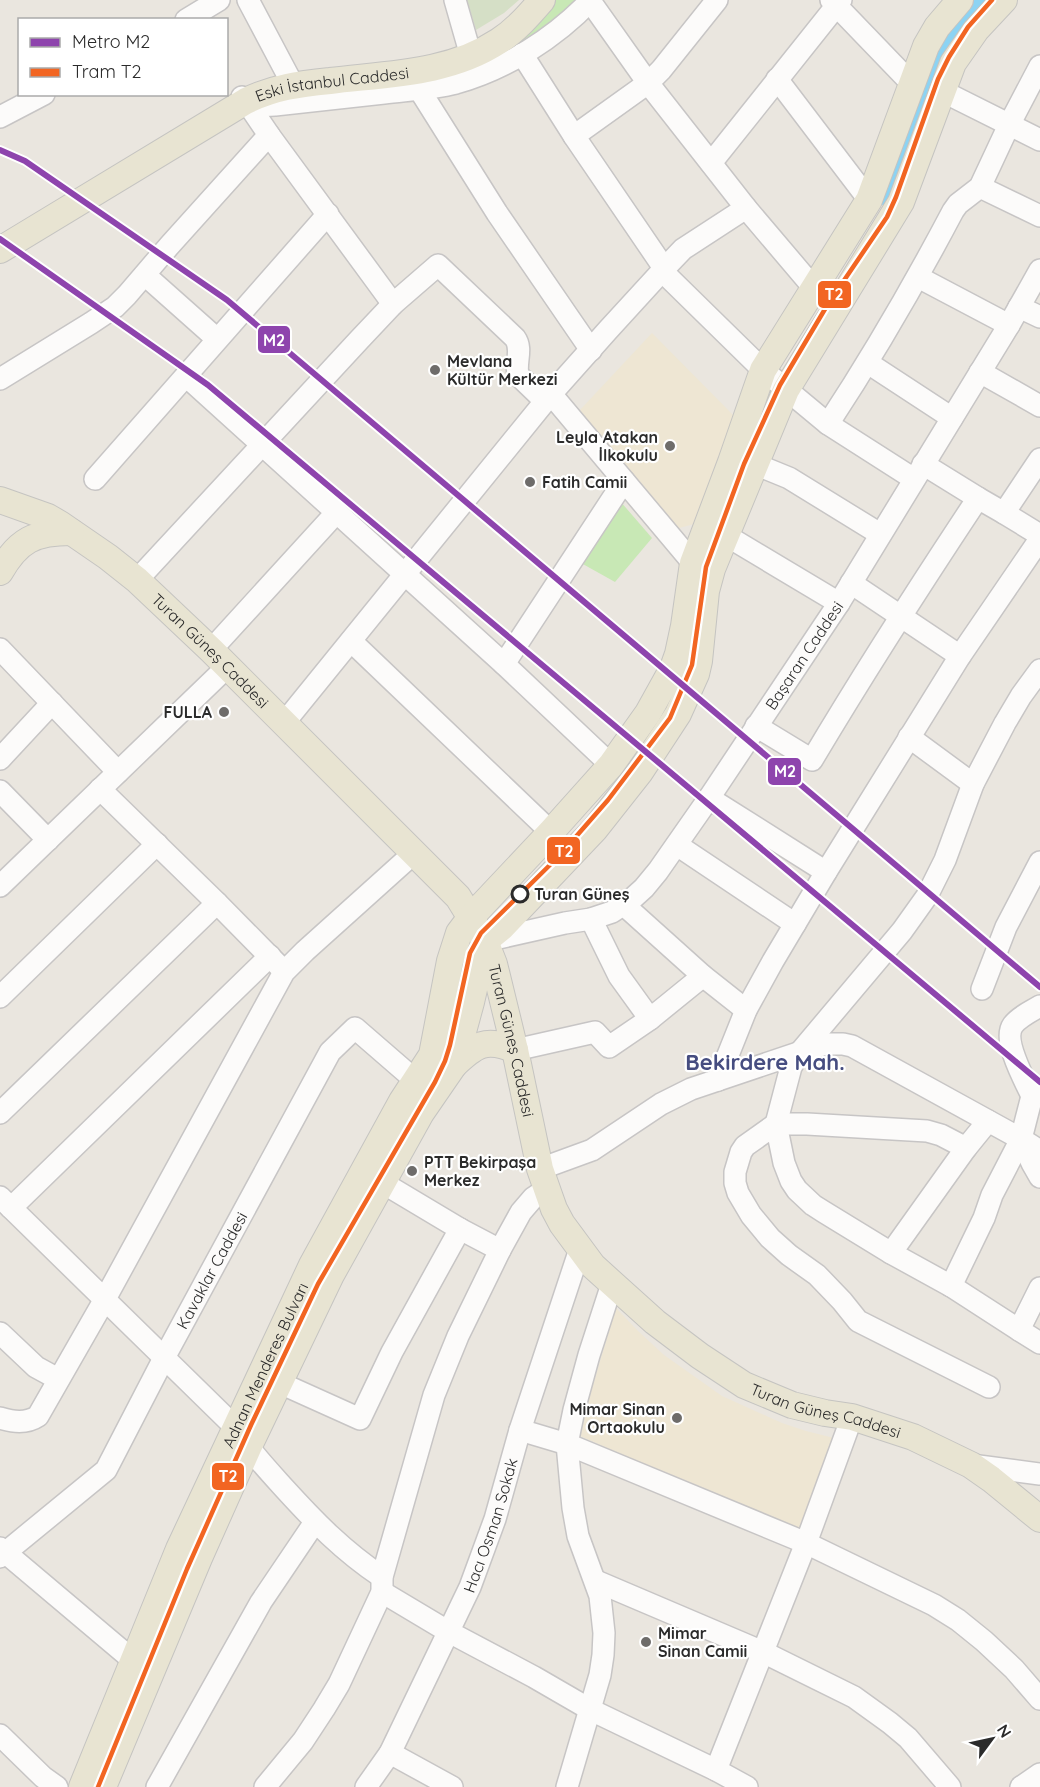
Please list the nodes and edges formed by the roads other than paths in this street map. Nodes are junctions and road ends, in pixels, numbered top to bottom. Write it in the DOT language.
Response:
graph roads {
  1 [pos="219,0"];
  2 [pos="248,0"];
  3 [pos="455,0"];
  4 [pos="531,0"];
  5 [pos="542,0"];
  6 [pos="590,0"];
  7 [pos="717,0"];
  8 [pos="960,0"];
  9 [pos="1004,0"];
  10 [pos="836,2"];
  11 [pos="189,18"];
  12 [pos="470,52"];
  13 [pos="522,54"];
  14 [pos="1040,66"];
  15 [pos="777,79"];
  16 [pos="290,81"];
  17 [pos="648,83"];
  18 [pos="911,83"];
  19 [pos="419,89"];
  20 [pos="942,91"];
  21 [pos="40,96"];
  22 [pos="243,98"];
  23 [pos="0,117"];
  24 [pos="1009,125"];
  25 [pos="269,135"];
  26 [pos="574,136"];
  27 [pos="1040,140"];
  28 [pos="711,163"];
  29 [pos="980,187"];
  30 [pos="869,200"];
  31 [pos="746,208"];
  32 [pos="328,214"];
  33 [pos="1040,216"];
  34 [pos="0,240"];
  35 [pos="0,250"];
  36 [pos="663,269"];
  37 [pos="1040,270"];
  38 [pos="145,275"];
  39 [pos="918,277"];
  40 [pos="813,287"];
  41 [pos="393,304"];
  42 [pos="1014,316"];
  43 [pos="1040,317"];
  44 [pos="218,339"];
  45 [pos="591,350"];
  46 [pos="868,363"];
  47 [pos="763,370"];
  48 [pos="980,372"];
  49 [pos="186,376"];
  50 [pos="0,379"];
  51 [pos="786,390"];
  52 [pos="548,398"];
  53 [pos="1040,406"];
  54 [pos="952,418"];
  55 [pos="828,424"];
  56 [pos="262,445"];
  57 [pos="1040,459"];
  58 [pos="755,466"];
  59 [pos="919,472"];
  60 [pos="95,479"];
  61 [pos="624,481"];
  62 [pos="978,498"];
  63 [pos="0,500"];
  64 [pos="336,513"];
  65 [pos="1004,513"];
  66 [pos="71,532"];
  67 [pos="880,534"];
  68 [pos="726,536"];
  69 [pos="1040,537"];
  70 [pos="3,556"];
  71 [pos="693,563"];
  72 [pos="404,574"];
  73 [pos="137,580"];
  74 [pos="851,583"];
  75 [pos="839,603"];
  76 [pos="900,616"];
  77 [pos="351,641"];
  78 [pos="0,649"];
  79 [pos="960,656"];
  80 [pos="219,658"];
  81 [pos="504,664"];
  82 [pos="1040,670"];
  83 [pos="52,703"];
  84 [pos="284,723"];
  85 [pos="756,726"];
  86 [pos="909,737"];
  87 [pos="5,744"];
  88 [pos="611,765"];
  89 [pos="118,772"];
  90 [pos="973,784"];
  91 [pos="100,789"];
  92 [pos="0,791"];
  93 [pos="709,798"];
  94 [pos="551,832"];
  95 [pos="48,840"];
  96 [pos="157,844"];
  97 [pos="677,845"];
  98 [pos="414,853"];
  99 [pos="1040,862"];
  100 [pos="826,872"];
  101 [pos="0,886"];
  102 [pos="217,903"];
  103 [pos="624,905"];
  104 [pos="471,917"];
  105 [pos="591,919"];
  106 [pos="795,924"];
  107 [pos="485,941"];
  108 [pos="270,956"];
  109 [pos="285,972"];
  110 [pos="703,976"];
  111 [pos="982,989"];
  112 [pos="0,997"];
  113 [pos="1040,1006"];
  114 [pos="746,1010"];
  115 [pos="650,1018"];
  116 [pos="515,1050"];
  117 [pos="801,1051"];
  118 [pos="442,1060"];
  119 [pos="415,1080"];
  120 [pos="718,1080"];
  121 [pos="1036,1093"];
  122 [pos="0,1113"];
  123 [pos="988,1121"];
  124 [pos="776,1124"];
  125 [pos="1021,1139"];
  126 [pos="966,1148"];
  127 [pos="1040,1151"];
  128 [pos="1040,1177"];
  129 [pos="544,1180"];
  130 [pos="383,1183"];
  131 [pos="5,1202"];
  132 [pos="460,1229"];
  133 [pos="580,1249"];
  134 [pos="500,1250"];
  135 [pos="891,1253"];
  136 [pos="612,1284"];
  137 [pos="951,1286"];
  138 [pos="1040,1288"];
  139 [pos="105,1299"];
  140 [pos="1019,1330"];
  141 [pos="0,1333"];
  142 [pos="1040,1344"];
  143 [pos="164,1358"];
  144 [pos="58,1379"];
  145 [pos="280,1383"];
  146 [pos="989,1387"];
  147 [pos="852,1417"];
  148 [pos="0,1418"];
  149 [pos="520,1430"];
  150 [pos="241,1438"];
  151 [pos="567,1444"];
  152 [pos="971,1465"];
  153 [pos="1040,1474"];
  154 [pos="1040,1520"];
  155 [pos="315,1522"];
  156 [pos="806,1543"];
  157 [pos="2,1553"];
  158 [pos="596,1581"];
  159 [pos="382,1585"];
  160 [pos="449,1632"];
  161 [pos="763,1652"];
  162 [pos="134,1661"];
  163 [pos="1040,1699"];
  164 [pos="591,1710"];
  165 [pos="0,1735"];
  166 [pos="390,1753"];
  167 [pos="716,1770"];
  168 [pos="1040,1774"];
  169 [pos="57,1787"];
  170 [pos="82,1787"];
  171 [pos="103,1787"];
  172 [pos="157,1787"];
  173 [pos="265,1787"];
  174 [pos="366,1787"];
  175 [pos="452,1787"];
  176 [pos="567,1787"];
  177 [pos="747,1787"];
  178 [pos="950,1787"];
  179 [pos="1021,1787"];
  1 -- 11 [label="street"];
  2 -- 16 [label="street"];
  3 -- 12 [label="street"];
  4 -- 12 [label="main road, Eski İstanbul Caddesi"];
  5 -- 12 [label="main road, Eski İstanbul Caddesi"];
  6 -- 13 [label="street"];
  6 -- 17 [label="street"];
  7 -- 17 [label="street"];
  8 -- 18 [label="main road, Adnan Menderes Bulvarı"];
  9 -- 20 [label="main road"];
  10 -- 15 [label="street"];
  10 -- 18 [label="street"];
  12 -- 16 [label="main road, Eski İstanbul Caddesi"];
  13 -- 19 [label="street"];
  13 -- 26 [label="street"];
  14 -- 24 [label="street"];
  15 -- 28 [label="street"];
  15 -- 30 [label="street"];
  16 -- 22 [label="main road, Eski İstanbul Caddesi"];
  17 -- 26 [label="street"];
  17 -- 28 [label="street"];
  18 -- 30 [label="main road, Adnan Menderes Bulvarı"];
  19 -- 22 [label="street"];
  19 -- 45 [label="street"];
  20 -- 24 [label="street"];
  20 -- 51 [label="main road"];
  21 -- 23 [label="street"];
  22 -- 25 [label="street"];
  22 -- 34 [label="main road, Eski İstanbul Caddesi"];
  22 -- 35 [label="main road, Eski İstanbul Caddesi"];
  24 -- 27 [label="street"];
  24 -- 29 [label="street"];
  25 -- 32 [label="street"];
  25 -- 38 [label="street"];
  26 -- 36 [label="street"];
  28 -- 31 [label="street"];
  29 -- 33 [label="street"];
  29 -- 39 [label="street"];
  30 -- 40 [label="main road, Adnan Menderes Bulvarı"];
  31 -- 36 [label="street"];
  31 -- 40 [label="street"];
  32 -- 41 [label="street"];
  32 -- 44 [label="street"];
  36 -- 45 [label="street"];
  36 -- 47 [label="street"];
  37 -- 42 [label="street, Başaran Caddesi"];
  38 -- 44 [label="street"];
  38 -- 50 [label="street"];
  39 -- 42 [label="street"];
  39 -- 46 [label="street"];
  40 -- 47 [label="main road, Adnan Menderes Bulvarı"];
  41 -- 52 [label="street"];
  41 -- 56 [label="street"];
  42 -- 43 [label="street"];
  42 -- 48 [label="street, Başaran Caddesi"];
  44 -- 49 [label="street"];
  45 -- 52 [label="street"];
  46 -- 54 [label="street"];
  46 -- 55 [label="street"];
  47 -- 51 [label="street"];
  47 -- 71 [label="main road, Adnan Menderes Bulvarı"];
  48 -- 53 [label="street"];
  48 -- 54 [label="street, Başaran Caddesi"];
  49 -- 56 [label="street"];
  49 -- 60 [label="street"];
  51 -- 55 [label="street"];
  51 -- 58 [label="main road"];
  52 -- 61 [label="street"];
  52 -- 72 [label="street"];
  54 -- 59 [label="street, Başaran Caddesi"];
  55 -- 59 [label="street"];
  56 -- 64 [label="street"];
  56 -- 73 [label="street"];
  57 -- 65 [label="street"];
  58 -- 67 [label="street"];
  58 -- 68 [label="main road"];
  59 -- 62 [label="street"];
  59 -- 67 [label="street, Başaran Caddesi"];
  61 -- 71 [label="street"];
  61 -- 81 [label="street"];
  62 -- 65 [label="street"];
  62 -- 76 [label="street"];
  63 -- 66 [label="main road, Turan Güneş Caddesi"];
  64 -- 72 [label="street"];
  64 -- 80 [label="street"];
  65 -- 69 [label="street"];
  66 -- 70 [label="main road"];
  66 -- 73 [label="main road, Turan Güneş Caddesi"];
  67 -- 74 [label="street, Başaran Caddesi"];
  68 -- 75 [label="street"];
  68 -- 107 [label="main road"];
  69 -- 79 [label="street"];
  71 -- 88 [label="main road, Adnan Menderes Bulvarı"];
  72 -- 77 [label="street"];
  72 -- 81 [label="street"];
  73 -- 80 [label="main road, Turan Güneş Caddesi"];
  74 -- 75 [label="street, Başaran Caddesi"];
  74 -- 76 [label="street"];
  75 -- 85 [label="street, Başaran Caddesi"];
  76 -- 79 [label="street"];
  76 -- 85 [label="street"];
  77 -- 84 [label="street"];
  77 -- 94 [label="street"];
  78 -- 83 [label="street"];
  79 -- 86 [label="street"];
  80 -- 84 [label="main road, Turan Güneş Caddesi"];
  80 -- 89 [label="street"];
  81 -- 88 [label="street"];
  82 -- 90 [label="street"];
  83 -- 87 [label="street"];
  83 -- 89 [label="street"];
  84 -- 98 [label="main road, Turan Güneş Caddesi"];
  85 -- 93 [label="street, Başaran Caddesi"];
  86 -- 90 [label="street"];
  86 -- 100 [label="street"];
  88 -- 94 [label="main road, Adnan Menderes Bulvarı"];
  89 -- 91 [label="street"];
  90 -- 117 [label="street"];
  91 -- 95 [label="street"];
  91 -- 96 [label="street"];
  92 -- 95 [label="street"];
  93 -- 97 [label="street, Başaran Caddesi"];
  93 -- 100 [label="street"];
  94 -- 104 [label="main road, Adnan Menderes Bulvarı"];
  95 -- 101 [label="street"];
  96 -- 102 [label="street"];
  96 -- 112 [label="street"];
  97 -- 103 [label="street, Başaran Caddesi"];
  97 -- 106 [label="street"];
  98 -- 104 [label="main road, Turan Güneş Caddesi"];
  98 -- 109 [label="street"];
  99 -- 111 [label="street"];
  100 -- 106 [label="street"];
  102 -- 108 [label="street"];
  102 -- 122 [label="street"];
  103 -- 105 [label="street, Başaran Caddesi"];
  103 -- 110 [label="street"];
  104 -- 107 [label="main road, Turan Güneş Caddesi"];
  104 -- 118 [label="main road, Adnan Menderes Bulvarı"];
  105 -- 107 [label="street, Başaran Caddesi"];
  105 -- 115 [label="street"];
  106 -- 114 [label="street"];
  107 -- 116 [label="main road, Turan Güneş Caddesi"];
  107 -- 118 [label="main road, Adnan Menderes Bulvarı"];
  108 -- 109 [label="street"];
  108 -- 131 [label="street"];
  109 -- 139 [label="street"];
  110 -- 114 [label="street"];
  110 -- 115 [label="street"];
  113 -- 121 [label="street"];
  114 -- 120 [label="street"];
  115 -- 116 [label="street"];
  116 -- 118 [label="main road"];
  116 -- 129 [label="main road, Turan Güneş Caddesi"];
  117 -- 120 [label="street"];
  117 -- 123 [label="street"];
  117 -- 124 [label="street"];
  118 -- 119 [label="main road, Adnan Menderes Bulvarı"];
  118 -- 130 [label="main road, Adnan Menderes Bulvarı"];
  119 -- 143 [label="street, Kavaklar Caddesi"];
  119 -- 150 [label="main road, Adnan Menderes Bulvarı"];
  120 -- 129 [label="street"];
  121 -- 125 [label="street"];
  123 -- 125 [label="street"];
  123 -- 126 [label="street"];
  124 -- 126 [label="street"];
  124 -- 135 [label="street"];
  124 -- 146 [label="street"];
  125 -- 127 [label="street"];
  125 -- 128 [label="street"];
  125 -- 137 [label="street"];
  126 -- 135 [label="street"];
  129 -- 133 [label="main road, Turan Güneş Caddesi"];
  129 -- 134 [label="street"];
  130 -- 132 [label="street"];
  130 -- 145 [label="main road, Adnan Menderes Bulvarı"];
  131 -- 139 [label="street"];
  132 -- 134 [label="street"];
  132 -- 145 [label="street"];
  133 -- 136 [label="main road, Turan Güneş Caddesi"];
  133 -- 149 [label="street, Hacı Osman Sokak"];
  134 -- 159 [label="street"];
  135 -- 137 [label="street"];
  136 -- 147 [label="main road, Turan Güneş Caddesi"];
  136 -- 151 [label="street"];
  137 -- 140 [label="street"];
  138 -- 140 [label="street"];
  139 -- 143 [label="street"];
  139 -- 144 [label="street"];
  140 -- 142 [label="street"];
  141 -- 144 [label="street"];
  143 -- 150 [label="street"];
  143 -- 157 [label="street, Kavaklar Caddesi"];
  144 -- 148 [label="street"];
  145 -- 150 [label="main road, Adnan Menderes Bulvarı"];
  147 -- 152 [label="main road, Turan Güneş Caddesi"];
  147 -- 156 [label="street"];
  149 -- 151 [label="street"];
  149 -- 160 [label="street, Hacı Osman Sokak"];
  150 -- 155 [label="street"];
  150 -- 162 [label="main road, Adnan Menderes Bulvarı"];
  150 -- 171 [label="main road, Adnan Menderes Bulvarı"];
  151 -- 156 [label="street"];
  151 -- 158 [label="street"];
  152 -- 153 [label="street"];
  152 -- 154 [label="main road, Turan Güneş Caddesi"];
  155 -- 159 [label="street"];
  155 -- 172 [label="street"];
  156 -- 161 [label="street"];
  156 -- 163 [label="street"];
  157 -- 162 [label="street"];
  158 -- 161 [label="street"];
  158 -- 164 [label="street"];
  159 -- 160 [label="street"];
  159 -- 173 [label="street"];
  160 -- 164 [label="street"];
  160 -- 166 [label="street, Hacı Osman Sokak"];
  161 -- 167 [label="street"];
  161 -- 178 [label="street"];
  162 -- 170 [label="main road, Adnan Menderes Bulvarı"];
  164 -- 167 [label="street"];
  164 -- 176 [label="street"];
  165 -- 169 [label="street"];
  166 -- 174 [label="street, Hacı Osman Sokak"];
  166 -- 175 [label="street"];
  167 -- 177 [label="street"];
  168 -- 179 [label="street"];
}
